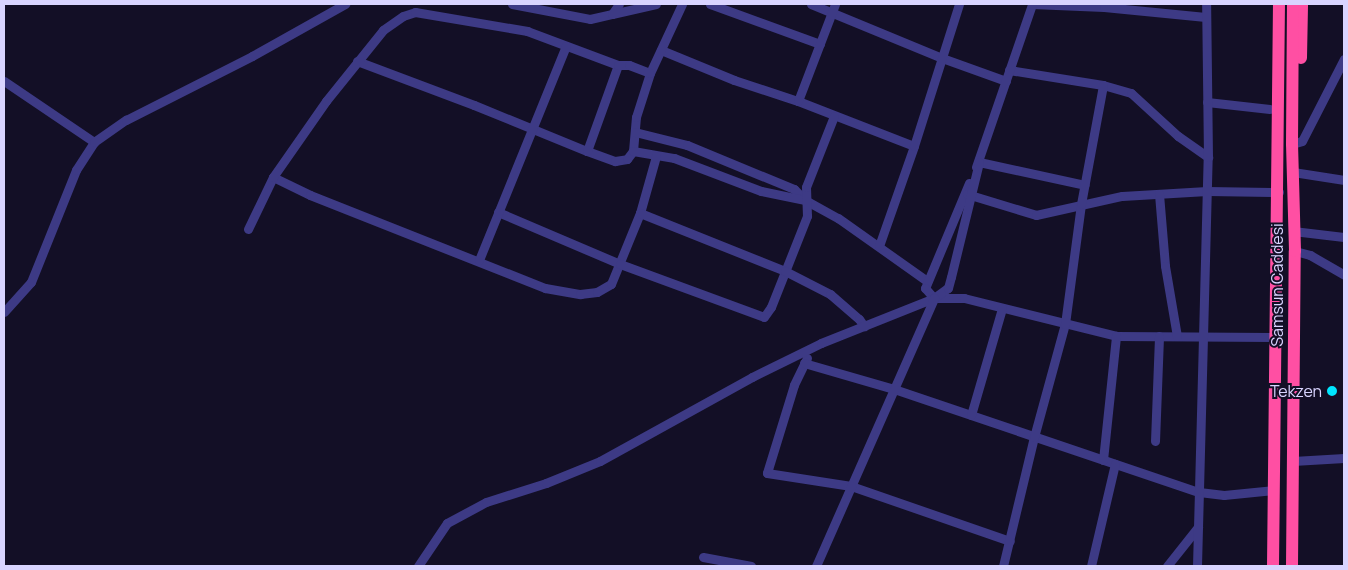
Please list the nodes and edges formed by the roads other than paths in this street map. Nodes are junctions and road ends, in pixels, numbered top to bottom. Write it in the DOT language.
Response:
graph roads {
  1 [pos="345,4"];
  2 [pos="512,4"];
  3 [pos="619,4"];
  4 [pos="656,4"];
  5 [pos="682,4"];
  6 [pos="710,4"];
  7 [pos="811,4"];
  8 [pos="959,4"];
  9 [pos="1032,4"];
  10 [pos="1206,4"];
  11 [pos="1271,4"];
  12 [pos="1279,4"];
  13 [pos="1293,4"];
  14 [pos="1302,4"];
  15 [pos="834,8"];
  16 [pos="612,14"];
  17 [pos="1206,17"];
  18 [pos="820,44"];
  19 [pos="566,46"];
  20 [pos="662,50"];
  21 [pos="942,58"];
  22 [pos="1344,59"];
  23 [pos="357,61"];
  24 [pos="618,66"];
  25 [pos="1009,70"];
  26 [pos="650,73"];
  27 [pos="4,81"];
  28 [pos="1006,81"];
  29 [pos="1103,85"];
  30 [pos="798,101"];
  31 [pos="1207,102"];
  32 [pos="1270,109"];
  33 [pos="834,116"];
  34 [pos="532,130"];
  35 [pos="635,132"];
  36 [pos="94,142"];
  37 [pos="1292,144"];
  38 [pos="914,146"];
  39 [pos="1278,147"];
  40 [pos="587,151"];
  41 [pos="633,151"];
  42 [pos="656,156"];
  43 [pos="1208,157"];
  44 [pos="978,162"];
  45 [pos="1292,172"];
  46 [pos="273,177"];
  47 [pos="1344,180"];
  48 [pos="1085,185"];
  49 [pos="1207,191"];
  50 [pos="1279,192"];
  51 [pos="1159,194"];
  52 [pos="968,195"];
  53 [pos="806,200"];
  54 [pos="1082,204"];
  55 [pos="498,212"];
  56 [pos="640,213"];
  57 [pos="248,230"];
  58 [pos="1293,231"];
  59 [pos="1344,237"];
  60 [pos="879,246"];
  61 [pos="1295,251"];
  62 [pos="479,260"];
  63 [pos="620,264"];
  64 [pos="785,272"];
  65 [pos="1344,275"];
  66 [pos="928,281"];
  67 [pos="934,298"];
  68 [pos="1002,308"];
  69 [pos="4,312"];
  70 [pos="1065,324"];
  71 [pos="864,326"];
  72 [pos="1116,336"];
  73 [pos="1160,336"];
  74 [pos="1177,336"];
  75 [pos="1204,336"];
  76 [pos="1277,337"];
  77 [pos="813,347"];
  78 [pos="804,363"];
  79 [pos="894,389"];
  80 [pos="971,415"];
  81 [pos="1034,437"];
  82 [pos="1155,441"];
  83 [pos="1344,458"];
  84 [pos="1103,460"];
  85 [pos="1293,461"];
  86 [pos="1116,464"];
  87 [pos="851,486"];
  88 [pos="1274,490"];
  89 [pos="1199,492"];
  90 [pos="1198,527"];
  91 [pos="1010,541"];
  92 [pos="703,557"];
  93 [pos="418,566"];
  94 [pos="750,566"];
  95 [pos="816,566"];
  96 [pos="1003,566"];
  97 [pos="1091,566"];
  98 [pos="1167,566"];
  99 [pos="1197,566"];
  100 [pos="1273,566"];
  101 [pos="1292,566"];
  1 -- 36 [label="street"];
  2 -- 16 [label="street"];
  3 -- 16 [label="street"];
  4 -- 16 [label="street"];
  5 -- 20 [label="street"];
  6 -- 18 [label="street"];
  7 -- 15 [label="street"];
  8 -- 21 [label="street"];
  9 -- 17 [label="street"];
  9 -- 25 [label="street"];
  10 -- 17 [label="street"];
  11 -- 32 [label="highway"];
  12 -- 39 [label="highway, Samsun Caddesi"];
  13 -- 37 [label="highway, Samsun Caddesi"];
  14 -- 37 [label="highway"];
  15 -- 18 [label="street"];
  15 -- 21 [label="street"];
  17 -- 31 [label="street"];
  18 -- 30 [label="street"];
  19 -- 23 [label="street"];
  19 -- 24 [label="street"];
  19 -- 34 [label="street"];
  20 -- 26 [label="street"];
  20 -- 30 [label="street"];
  21 -- 28 [label="street"];
  21 -- 38 [label="street"];
  22 -- 37 [label="street"];
  23 -- 34 [label="street"];
  23 -- 46 [label="street"];
  24 -- 26 [label="street"];
  24 -- 40 [label="street"];
  25 -- 28 [label="street"];
  25 -- 29 [label="street"];
  26 -- 35 [label="street"];
  27 -- 36 [label="street"];
  28 -- 44 [label="street"];
  29 -- 43 [label="street"];
  29 -- 48 [label="street"];
  30 -- 33 [label="street"];
  31 -- 32 [label="street"];
  31 -- 43 [label="street"];
  32 -- 39 [label="highway"];
  33 -- 38 [label="street"];
  33 -- 53 [label="street"];
  34 -- 40 [label="street"];
  34 -- 55 [label="street"];
  35 -- 41 [label="street"];
  35 -- 53 [label="street"];
  36 -- 69 [label="street"];
  37 -- 45 [label="highway, Samsun Caddesi"];
  38 -- 60 [label="street"];
  39 -- 50 [label="highway, Samsun Caddesi"];
  40 -- 41 [label="street"];
  41 -- 42 [label="street"];
  42 -- 53 [label="street"];
  42 -- 56 [label="street"];
  43 -- 49 [label="street"];
  44 -- 48 [label="street"];
  44 -- 52 [label="street"];
  45 -- 47 [label="street"];
  45 -- 58 [label="highway, Samsun Caddesi"];
  46 -- 57 [label="street"];
  46 -- 62 [label="street"];
  48 -- 54 [label="street"];
  49 -- 50 [label="street"];
  49 -- 51 [label="street"];
  49 -- 75 [label="street"];
  50 -- 76 [label="highway, Samsun Caddesi"];
  51 -- 54 [label="street"];
  51 -- 74 [label="street"];
  52 -- 54 [label="street"];
  52 -- 66 [label="street"];
  52 -- 67 [label="street"];
  53 -- 60 [label="street"];
  53 -- 64 [label="street"];
  54 -- 70 [label="street"];
  55 -- 62 [label="street"];
  55 -- 63 [label="street"];
  56 -- 63 [label="street"];
  56 -- 64 [label="street"];
  58 -- 59 [label="street"];
  58 -- 61 [label="highway, Samsun Caddesi"];
  60 -- 66 [label="street"];
  61 -- 65 [label="street"];
  61 -- 85 [label="highway, Samsun Caddesi"];
  62 -- 63 [label="street"];
  63 -- 64 [label="street"];
  64 -- 71 [label="street"];
  66 -- 67 [label="street"];
  67 -- 68 [label="street"];
  67 -- 71 [label="street"];
  67 -- 79 [label="street"];
  68 -- 70 [label="street"];
  68 -- 80 [label="street"];
  70 -- 72 [label="street"];
  70 -- 81 [label="street"];
  71 -- 77 [label="street"];
  72 -- 73 [label="street"];
  72 -- 84 [label="street"];
  73 -- 74 [label="street"];
  73 -- 82 [label="street"];
  74 -- 75 [label="street"];
  75 -- 76 [label="street"];
  75 -- 89 [label="street"];
  76 -- 88 [label="highway, Samsun Caddesi"];
  77 -- 78 [label="street"];
  77 -- 93 [label="street"];
  78 -- 79 [label="street"];
  78 -- 87 [label="street"];
  79 -- 80 [label="street"];
  79 -- 87 [label="street"];
  80 -- 81 [label="street"];
  81 -- 84 [label="street"];
  81 -- 91 [label="street"];
  83 -- 85 [label="street"];
  84 -- 86 [label="street"];
  85 -- 101 [label="highway, Samsun Caddesi"];
  86 -- 89 [label="street"];
  86 -- 97 [label="street"];
  87 -- 91 [label="street"];
  87 -- 95 [label="street"];
  88 -- 89 [label="street"];
  88 -- 100 [label="highway, Samsun Caddesi"];
  89 -- 90 [label="street"];
  90 -- 98 [label="street"];
  90 -- 99 [label="street"];
  91 -- 96 [label="street"];
  92 -- 94 [label="street"];
}
